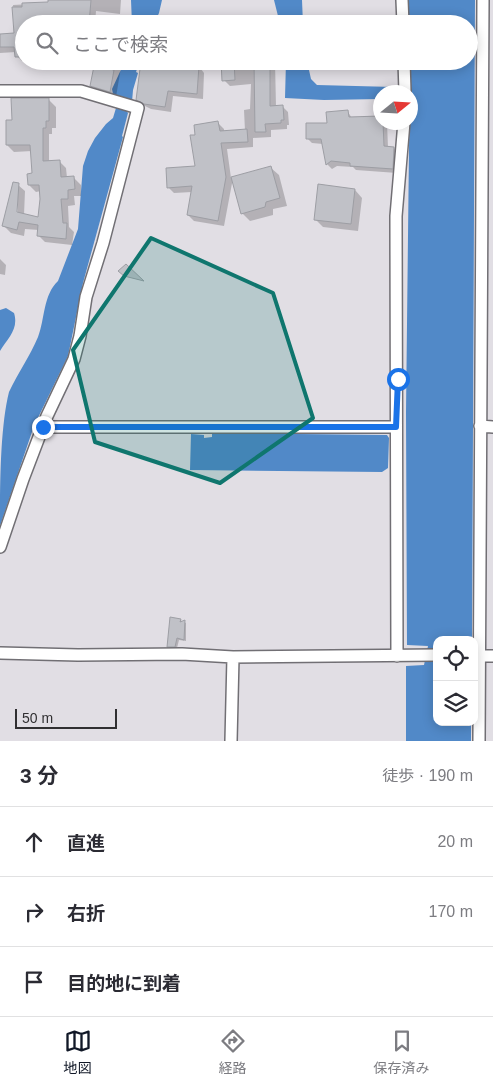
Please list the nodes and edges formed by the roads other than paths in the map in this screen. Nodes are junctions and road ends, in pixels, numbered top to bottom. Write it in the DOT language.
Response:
graph roads {
  1 [pos="402,0"];
  2 [pos="483,0"];
  3 [pos="403,15"];
  4 [pos="404,70"];
  5 [pos="405,85"];
  6 [pos="0,91"];
  7 [pos="403,130"];
  8 [pos="480,426"];
  9 [pos="43,427"];
  10 [pos="396,427"];
  11 [pos="493,427"];
  12 [pos="0,547"];
  13 [pos="477,636"];
  14 [pos="0,650"];
  15 [pos="401,655"];
  16 [pos="433,655"];
  17 [pos="478,656"];
  18 [pos="493,656"];
  19 [pos="233,657"];
  20 [pos="478,681"];
  21 [pos="231,741"];
  22 [pos="479,741"];
  1 -- 3 [label="street"];
  2 -- 8 [label="street"];
  4 -- 5 [label="street"];
  6 -- 9 [label="street"];
  7 -- 10 [label="street"];
  8 -- 11 [label="street"];
  8 -- 13 [label="street"];
  9 -- 10 [label="street"];
  9 -- 12 [label="street"];
  10 -- 15 [label="street"];
  14 -- 19 [label="street"];
  15 -- 16 [label="street"];
  15 -- 19 [label="street"];
  17 -- 18 [label="street"];
  19 -- 21 [label="street"];
  20 -- 22 [label="street"];
}
